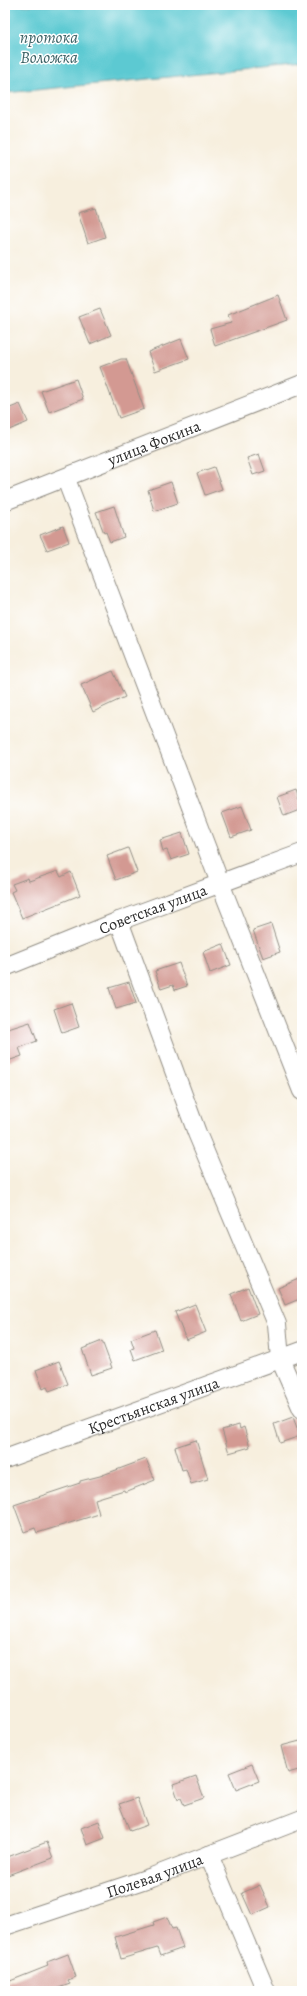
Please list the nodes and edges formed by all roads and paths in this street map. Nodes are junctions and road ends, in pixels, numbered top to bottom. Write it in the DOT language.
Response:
graph roads {
  1 [pos="302,384"];
  2 [pos="66,479"];
  3 [pos="5,501"];
  4 [pos="302,853"];
  5 [pos="220,884"];
  6 [pos="120,921"];
  7 [pos="5,967"];
  8 [pos="302,1091"];
  9 [pos="302,1351"];
  10 [pos="280,1359"];
  11 [pos="302,1409"];
  12 [pos="5,1459"];
  13 [pos="302,1819"];
  14 [pos="209,1855"];
  15 [pos="5,1926"];
  16 [pos="266,1991"];
  1 -- 2 [label="street, улица Фокина"];
  2 -- 3 [label="street, улица Фокина"];
  2 -- 5 [label="street"];
  4 -- 5 [label="street, Советская улица"];
  5 -- 6 [label="street, Советская улица"];
  5 -- 8 [label="street"];
  6 -- 7 [label="street, Советская улица"];
  6 -- 10 [label="street"];
  9 -- 10 [label="street, Крестьянская улица"];
  10 -- 11 [label="street"];
  10 -- 12 [label="street, Крестьянская улица"];
  13 -- 14 [label="street, Полевая улица"];
  14 -- 15 [label="street, Полевая улица"];
  14 -- 16 [label="street"];
}
